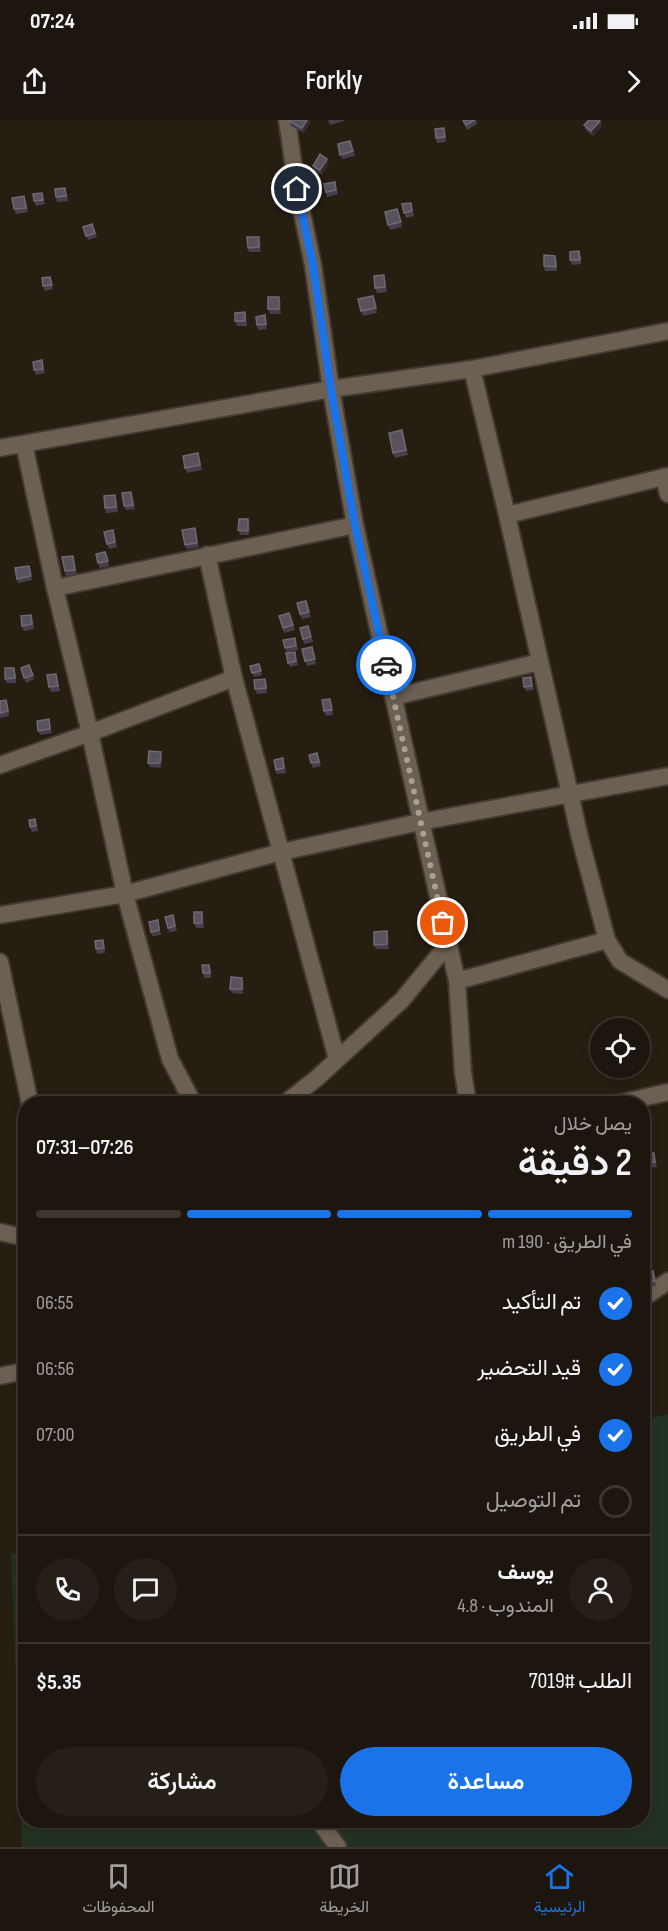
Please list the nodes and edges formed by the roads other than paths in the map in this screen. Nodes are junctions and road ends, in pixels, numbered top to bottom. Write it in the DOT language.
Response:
graph roads {
  1 [pos="287,120"];
  2 [pos="668,332"];
  3 [pos="472,369"];
  4 [pos="331,389"];
  5 [pos="24,444"];
  6 [pos="0,448"];
  7 [pos="666,477"];
  8 [pos="668,494"];
  9 [pos="507,515"];
  10 [pos="355,525"];
  11 [pos="207,555"];
  12 [pos="55,588"];
  13 [pos="540,662"];
  14 [pos="234,678"];
  15 [pos="393,697"];
  16 [pos="90,734"];
  17 [pos="0,765"];
  18 [pos="668,776"];
  19 [pos="570,795"];
  20 [pos="420,822"];
  21 [pos="281,852"];
  22 [pos="125,894"];
  23 [pos="0,915"];
  24 [pos="607,940"];
  25 [pos="448,944"];
  26 [pos="0,962"];
  27 [pos="457,981"];
  28 [pos="668,990"];
  29 [pos="338,1059"];
  30 [pos="668,1092"];
  31 [pos="28,1096"];
  32 [pos="190,1096"];
  33 [pos="294,1096"];
  34 [pos="467,1096"];
  35 [pos="650,1096"];
  36 [pos="0,1232"];
  37 [pos="18,1236"];
  38 [pos="668,1281"];
  39 [pos="650,1293"];
  40 [pos="18,1373"];
  41 [pos="0,1376"];
  1 -- 4 [label="street"];
  2 -- 3 [label="street"];
  3 -- 4 [label="street"];
  3 -- 9 [label="street"];
  4 -- 5 [label="street"];
  4 -- 10 [label="street"];
  5 -- 6 [label="street"];
  5 -- 12 [label="street"];
  7 -- 8 [label="street"];
  7 -- 9 [label="street"];
  9 -- 13 [label="street"];
  10 -- 11 [label="street"];
  10 -- 15 [label="street"];
  11 -- 12 [label="street"];
  11 -- 14 [label="street"];
  12 -- 16 [label="street"];
  13 -- 15 [label="street"];
  13 -- 19 [label="street"];
  14 -- 16 [label="street"];
  14 -- 21 [label="street"];
  15 -- 20 [label="street"];
  16 -- 17 [label="street"];
  16 -- 22 [label="street"];
  18 -- 19 [label="street"];
  19 -- 20 [label="street"];
  19 -- 24 [label="street"];
  20 -- 21 [label="street"];
  20 -- 25 [label="street"];
  21 -- 22 [label="street"];
  21 -- 29 [label="street"];
  22 -- 23 [label="street"];
  22 -- 32 [label="street"];
  24 -- 27 [label="street"];
  24 -- 28 [label="street"];
  25 -- 27 [label="street"];
  25 -- 29 [label="street"];
  26 -- 31 [label="street"];
  27 -- 34 [label="street"];
  29 -- 33 [label="street"];
  30 -- 35 [label="street"];
  36 -- 37 [label="street"];
  38 -- 39 [label="street"];
  40 -- 41 [label="street"];
}
